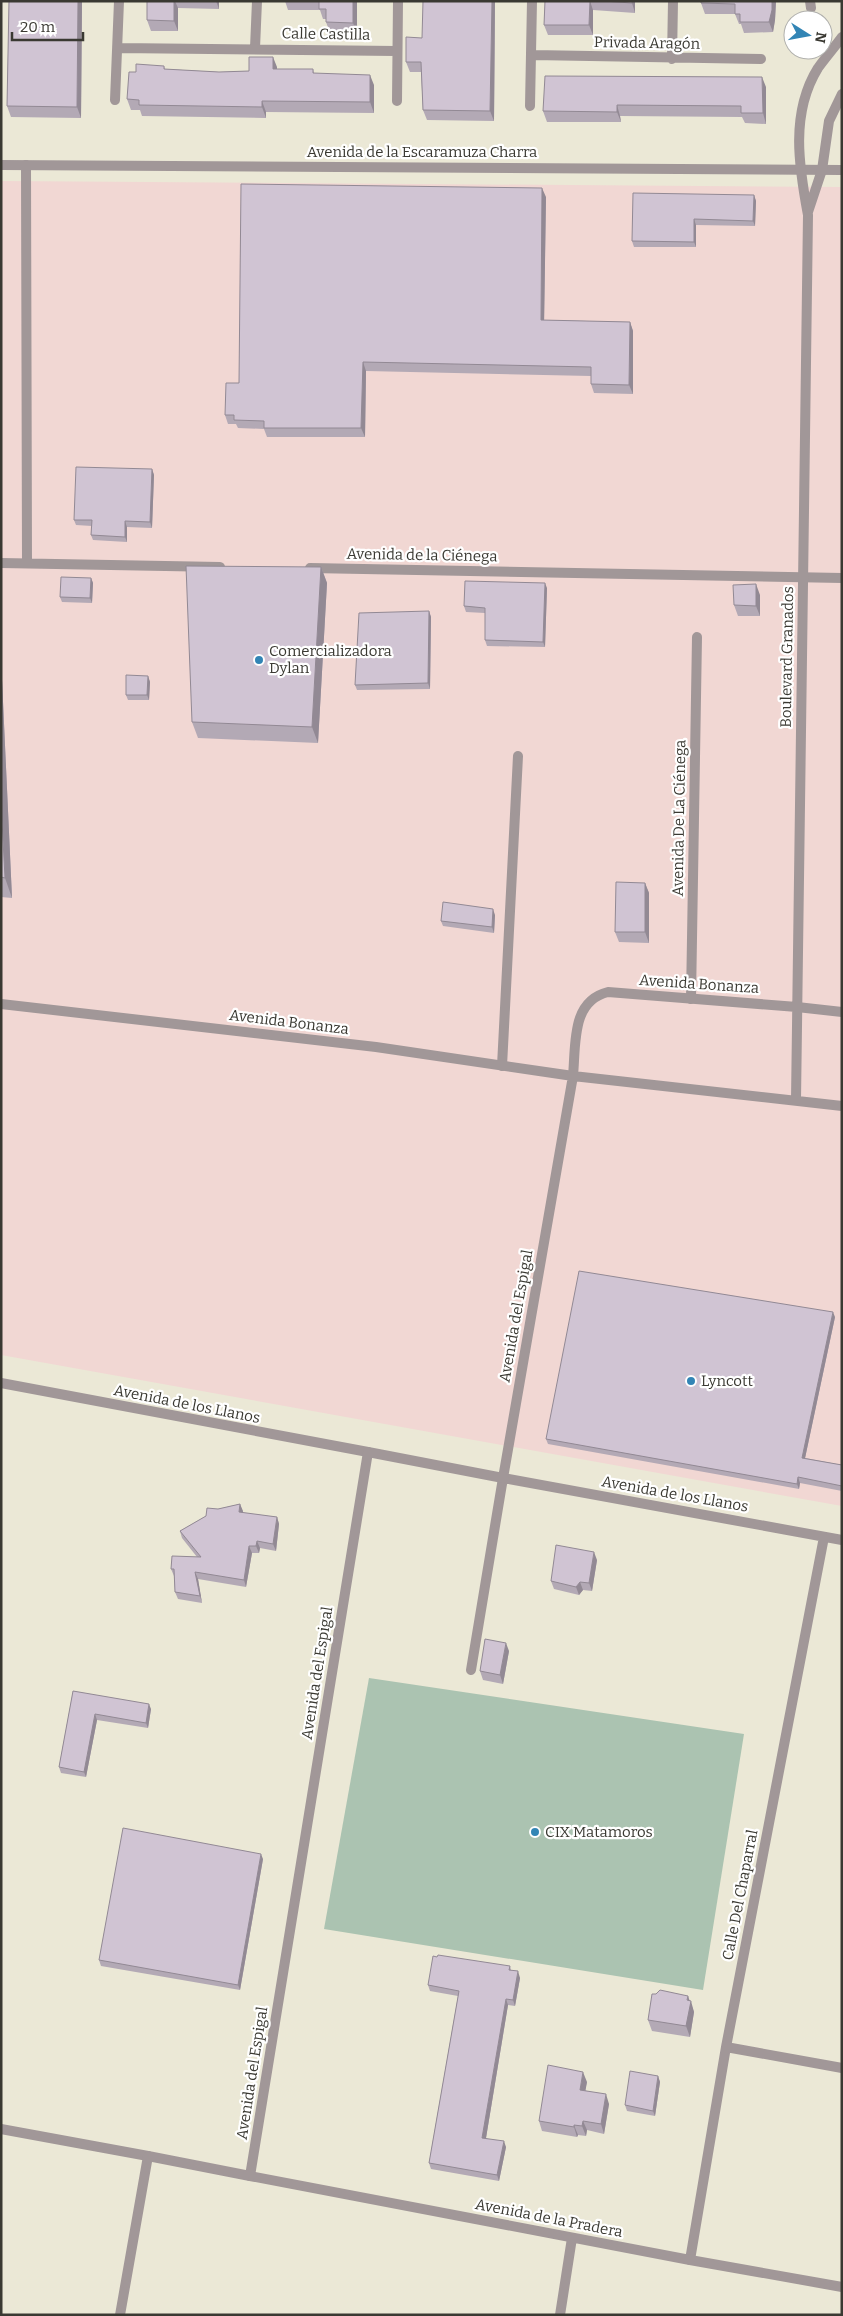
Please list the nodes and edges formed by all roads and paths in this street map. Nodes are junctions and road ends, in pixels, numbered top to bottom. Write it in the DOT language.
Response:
graph roads {
  1 [pos="119,1"];
  2 [pos="256,1"];
  3 [pos="398,1"];
  4 [pos="532,1"];
  5 [pos="673,1"];
  6 [pos="842,37"];
  7 [pos="118,48"];
  8 [pos="255,48"];
  9 [pos="396,51"];
  10 [pos="532,55"];
  11 [pos="672,59"];
  12 [pos="761,59"];
  13 [pos="842,94"];
  14 [pos="115,100"];
  15 [pos="397,101"];
  16 [pos="530,106"];
  17 [pos="1,165"];
  18 [pos="26,165"];
  19 [pos="799,170"];
  20 [pos="822,170"];
  21 [pos="842,170"];
  22 [pos="808,215"];
  23 [pos="1,563"];
  24 [pos="27,563"];
  25 [pos="236,567"];
  26 [pos="295,568"];
  27 [pos="803,577"];
  28 [pos="842,578"];
  29 [pos="697,637"];
  30 [pos="518,756"];
  31 [pos="691,999"];
  32 [pos="1,1004"];
  33 [pos="797,1007"];
  34 [pos="842,1012"];
  35 [pos="502,1066"];
  36 [pos="573,1076"];
  37 [pos="796,1100"];
  38 [pos="842,1106"];
  39 [pos="1,1383"];
  40 [pos="368,1452"];
  41 [pos="503,1478"];
  42 [pos="824,1537"];
  43 [pos="842,1540"];
  44 [pos="471,1670"];
  45 [pos="726,2047"];
  46 [pos="842,2068"];
  47 [pos="1,2130"];
  48 [pos="148,2156"];
  49 [pos="250,2176"];
  50 [pos="572,2238"];
  51 [pos="690,2260"];
  52 [pos="842,2287"];
  53 [pos="120,2315"];
  54 [pos="560,2315"];
  1 -- 7 [label="street"];
  2 -- 8 [label="street"];
  3 -- 9 [label="street"];
  4 -- 10 [label="street"];
  5 -- 11 [label="street"];
  6 -- 19 [label="street, Boulevard Granados"];
  7 -- 8 [label="street, Calle Castilla"];
  7 -- 14 [label="street"];
  8 -- 9 [label="street, Calle Castilla"];
  9 -- 15 [label="street"];
  10 -- 11 [label="street, Privada Aragón"];
  10 -- 16 [label="street"];
  11 -- 12 [label="street, Privada Aragón"];
  13 -- 20 [label="street, Boulevard Granados"];
  17 -- 18 [label="street, Avenida de la Escaramuza Charra"];
  18 -- 19 [label="street, Avenida de la Escaramuza Charra"];
  18 -- 24 [label="street"];
  19 -- 20 [label="street, Avenida de la Escaramuza Charra"];
  19 -- 22 [label="street, Boulevard Granados"];
  20 -- 21 [label="street, Avenida de la Escaramuza Charra"];
  20 -- 22 [label="street, Boulevard Granados"];
  22 -- 27 [label="street, Boulevard Granados"];
  23 -- 24 [label="street"];
  24 -- 25 [label="street"];
  26 -- 27 [label="street, Avenida de la Ciénega"];
  27 -- 28 [label="street, Avenida de la Ciénega"];
  27 -- 33 [label="street, Boulevard Granados"];
  29 -- 31 [label="street, Avenida De La Ciénega"];
  30 -- 35 [label="street"];
  31 -- 33 [label="street, Avenida Bonanza"];
  31 -- 36 [label="street, Avenida Bonanza"];
  32 -- 35 [label="street, Avenida Bonanza"];
  33 -- 34 [label="street, Avenida Bonanza"];
  33 -- 37 [label="street, Boulevard Granados"];
  35 -- 36 [label="street, Avenida Bonanza"];
  36 -- 37 [label="street, Avenida Bonanza"];
  36 -- 41 [label="street, Avenida del Espigal"];
  37 -- 38 [label="street, Avenida Bonanza"];
  39 -- 40 [label="street, Avenida de los Llanos"];
  40 -- 41 [label="street"];
  40 -- 49 [label="street, Avenida del Espigal"];
  41 -- 42 [label="street, Avenida de los Llanos"];
  41 -- 44 [label="street, Avenida del Espigal"];
  42 -- 43 [label="street, Avenida de los Llanos"];
  42 -- 45 [label="street, Calle Del Chaparral"];
  45 -- 46 [label="street"];
  45 -- 51 [label="street, Calle Del Chaparral"];
  47 -- 48 [label="street"];
  48 -- 49 [label="street"];
  48 -- 53 [label="street"];
  49 -- 50 [label="street, Avenida de la Pradera"];
  50 -- 51 [label="street, Avenida de la Pradera"];
  50 -- 54 [label="street"];
  51 -- 52 [label="street, Avenida de la Pradera"];
}
